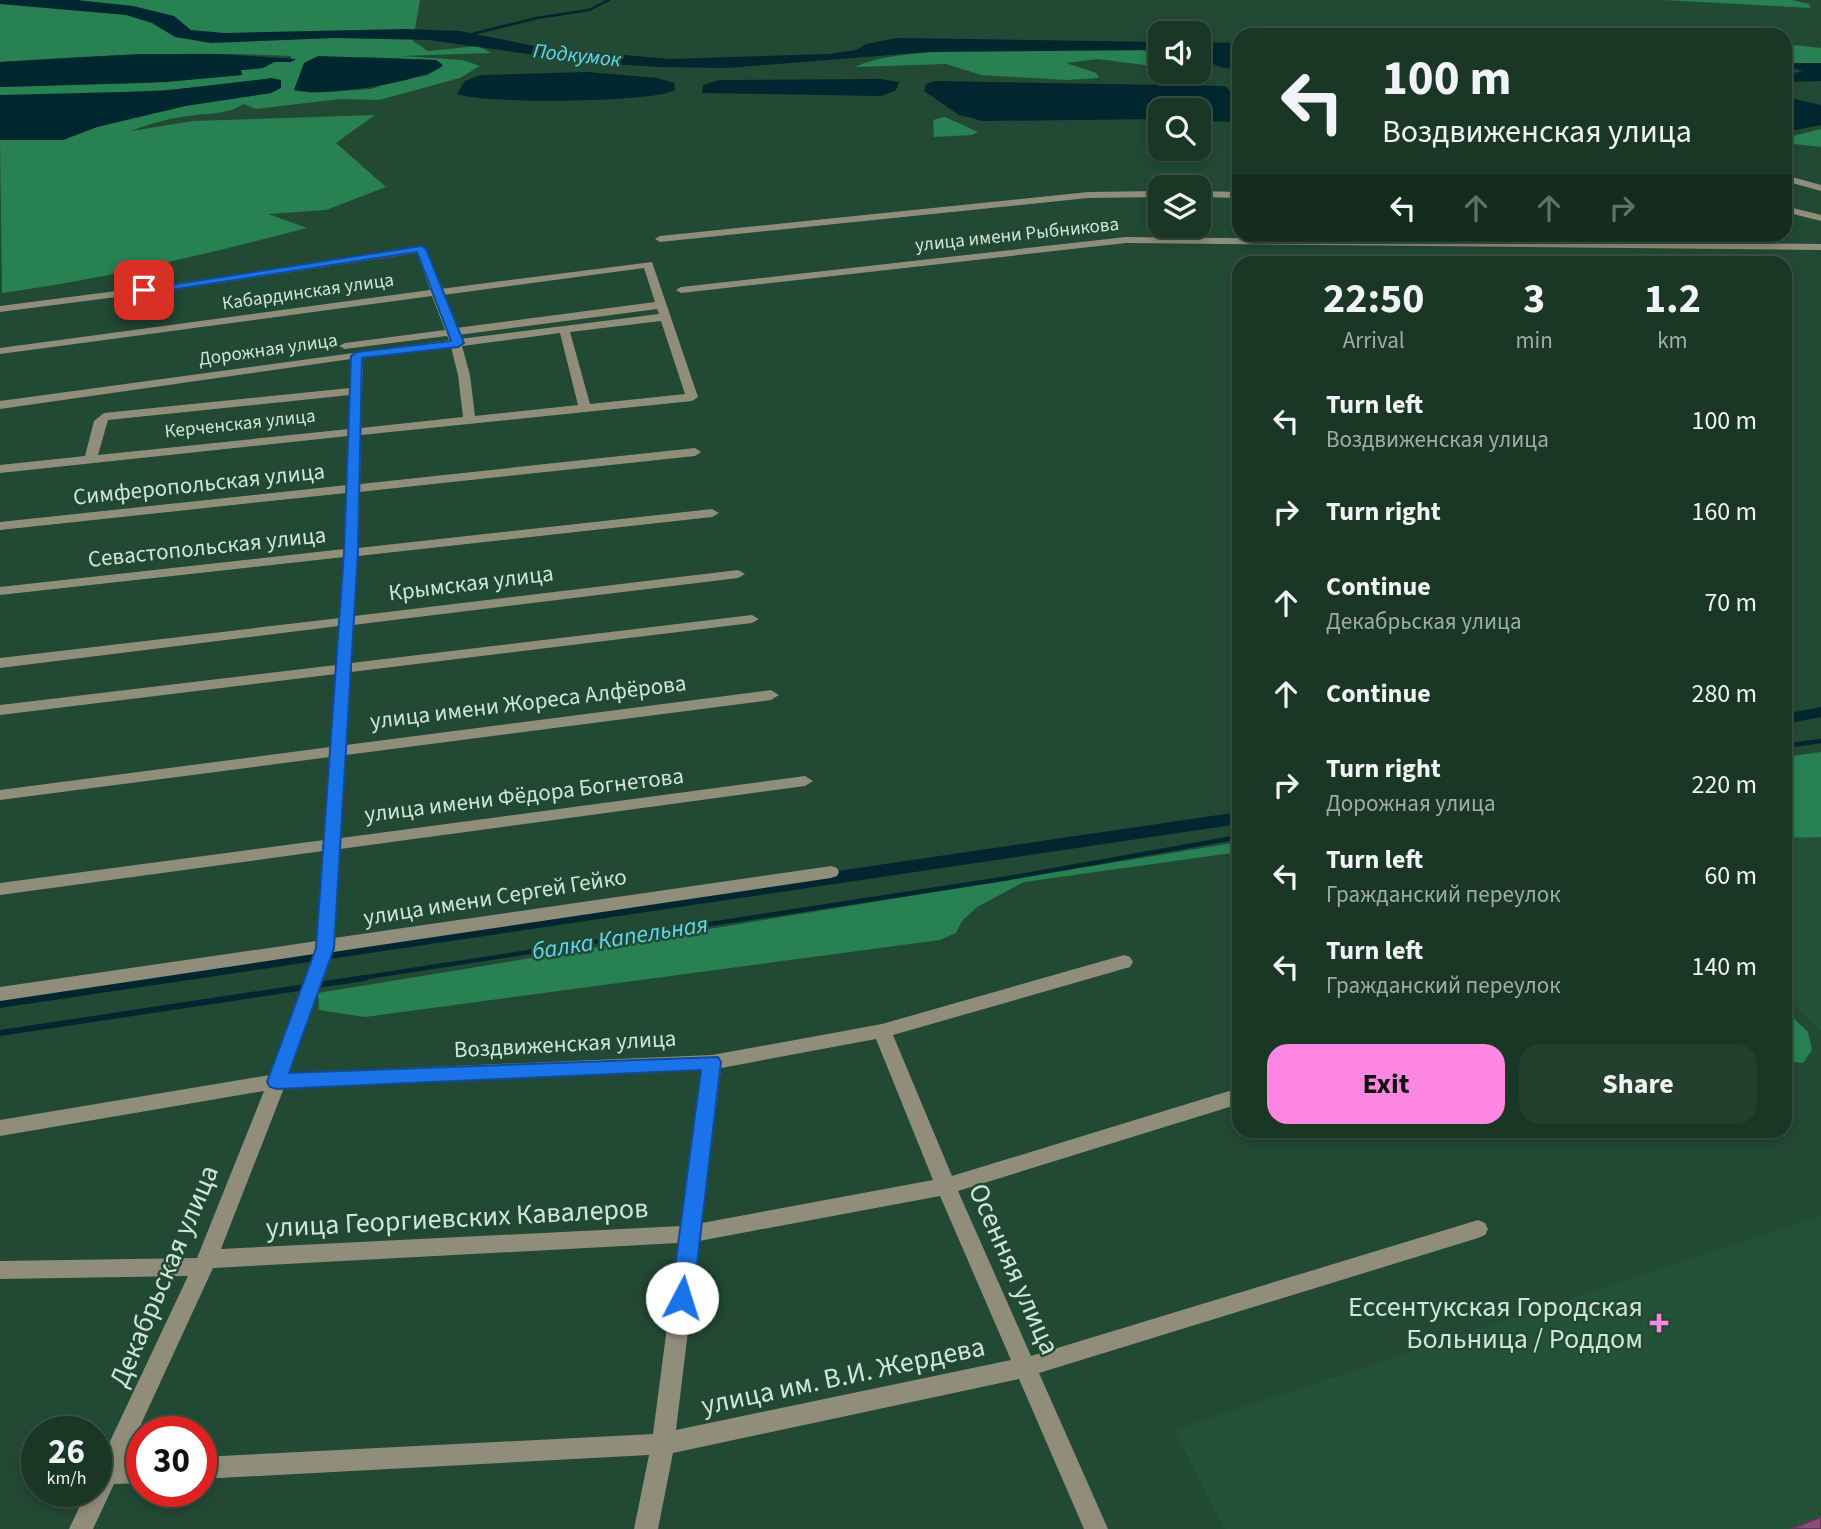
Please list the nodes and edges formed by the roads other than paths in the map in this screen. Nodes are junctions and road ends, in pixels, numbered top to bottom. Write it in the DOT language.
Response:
graph roads {
  1 [pos="1792,180"];
  2 [pos="1821,188"];
  3 [pos="1148,194"];
  4 [pos="1211,194"];
  5 [pos="1232,195"];
  6 [pos="1792,210"];
  7 [pos="1821,218"];
  8 [pos="660,239"];
  9 [pos="1232,241"];
  10 [pos="1325,242"];
  11 [pos="1821,247"];
  12 [pos="681,290"];
  13 [pos="437,292"];
  14 [pos="0,309"];
  15 [pos="663,311"];
  16 [pos="564,329"];
  17 [pos="455,337"];
  18 [pos="0,351"];
  19 [pos="357,356"];
  20 [pos="357,391"];
  21 [pos="0,396"];
  22 [pos="692,397"];
  23 [pos="0,405"];
  24 [pos="585,408"];
  25 [pos="469,420"];
  26 [pos="354,432"];
  27 [pos="695,452"];
  28 [pos="90,459"];
  29 [pos="0,469"];
  30 [pos="351,489"];
  31 [pos="712,513"];
  32 [pos="0,526"];
  33 [pos="351,552"];
  34 [pos="738,574"];
  35 [pos="0,591"];
  36 [pos="752,619"];
  37 [pos="346,621"];
  38 [pos="0,663"];
  39 [pos="342,668"];
  40 [pos="771,695"];
  41 [pos="0,710"];
  42 [pos="337,750"];
  43 [pos="805,781"];
  44 [pos="0,794"];
  45 [pos="333,843"];
  46 [pos="831,872"];
  47 [pos="0,889"];
  48 [pos="325,948"];
  49 [pos="1124,962"];
  50 [pos="0,994"];
  51 [pos="882,1031"];
  52 [pos="712,1062"];
  53 [pos="277,1082"];
  54 [pos="1232,1098"];
  55 [pos="0,1128"];
  56 [pos="946,1186"];
  57 [pos="1478,1229"];
  58 [pos="688,1234"];
  59 [pos="205,1263"];
  60 [pos="0,1270"];
  61 [pos="1027,1367"];
  62 [pos="663,1444"];
  63 [pos="112,1466"];
  64 [pos="217,1467"];
  65 [pos="92,1507"];
  66 [pos="81,1529"];
  67 [pos="646,1529"];
  68 [pos="1096,1529"];
  1 -- 2 [label="street"];
  3 -- 8 [label="street"];
  4 -- 5 [label="street"];
  6 -- 7 [label="street"];
  9 -- 12 [label="street, улица имени Рыбникова"];
  10 -- 11 [label="street, улица имени Рыбникова"];
  13 -- 14 [label="street"];
  13 -- 15 [label="street, Кабардинская улица"];
  13 -- 17 [label="street"];
  13 -- 18 [label="street, Кабардинская улица"];
  15 -- 16 [label="street, Дорожная улица"];
  15 -- 17 [label="street, Дорожная улица"];
  15 -- 22 [label="street, Кабардинская улица"];
  16 -- 17 [label="street, Дорожная улица"];
  16 -- 24 [label="street"];
  17 -- 19 [label="street, Дорожная улица"];
  17 -- 21 [label="street, Дорожная улица"];
  17 -- 25 [label="street"];
  19 -- 20 [label="street"];
  19 -- 23 [label="street, Дорожная улица"];
  20 -- 26 [label="street"];
  20 -- 28 [label="street"];
  22 -- 24 [label="street, Керченская улица"];
  24 -- 25 [label="street, Керченская улица"];
  25 -- 26 [label="street, Керченская улица"];
  26 -- 28 [label="street, Керченская улица"];
  26 -- 30 [label="street"];
  27 -- 30 [label="street, Симферопольская улица"];
  28 -- 29 [label="street, Керченская улица"];
  30 -- 32 [label="street, Симферопольская улица"];
  30 -- 33 [label="street"];
  31 -- 33 [label="street, Севастопольская улица"];
  33 -- 35 [label="street, Севастопольская улица"];
  33 -- 37 [label="street"];
  34 -- 37 [label="street, Крымская улица"];
  36 -- 39 [label="street"];
  37 -- 38 [label="street, Крымская улица"];
  37 -- 39 [label="street"];
  39 -- 41 [label="street"];
  39 -- 42 [label="street"];
  40 -- 42 [label="street, улица имени Жореса Алфёрова"];
  42 -- 44 [label="street, улица имени Жореса Алфёрова"];
  42 -- 45 [label="street"];
  43 -- 45 [label="street, улица имени Фёдора Богнетова"];
  45 -- 47 [label="street, улица имени Фёдора Богнетова"];
  45 -- 48 [label="street"];
  46 -- 48 [label="street, улица имени Сергей Гейко"];
  48 -- 50 [label="street, улица имени Сергей Гейко"];
  48 -- 53 [label="street, Декабрьская улица"];
  49 -- 51 [label="street, Воздвиженская улица"];
  51 -- 52 [label="street, Воздвиженская улица"];
  51 -- 56 [label="street, Осенняя улица"];
  52 -- 53 [label="street, Воздвиженская улица"];
  52 -- 58 [label="street"];
  53 -- 55 [label="street, Воздвиженская улица"];
  53 -- 59 [label="street, Декабрьская улица"];
  54 -- 56 [label="street, улица Георгиевских Кавалеров"];
  56 -- 58 [label="street, улица Георгиевских Кавалеров"];
  56 -- 61 [label="street, Осенняя улица"];
  57 -- 61 [label="street, улица им. В.И. Жердева"];
  58 -- 59 [label="street, улица Георгиевских Кавалеров"];
  58 -- 62 [label="street"];
  59 -- 60 [label="street, улица Георгиевских Кавалеров"];
  59 -- 63 [label="street, Декабрьская улица"];
  61 -- 62 [label="street, улица им. В.И. Жердева"];
  61 -- 68 [label="street, Осенняя улица"];
  62 -- 64 [label="street, улица им. В.И. Жердева"];
  62 -- 67 [label="street"];
  65 -- 66 [label="street, Декабрьская улица"];
}
